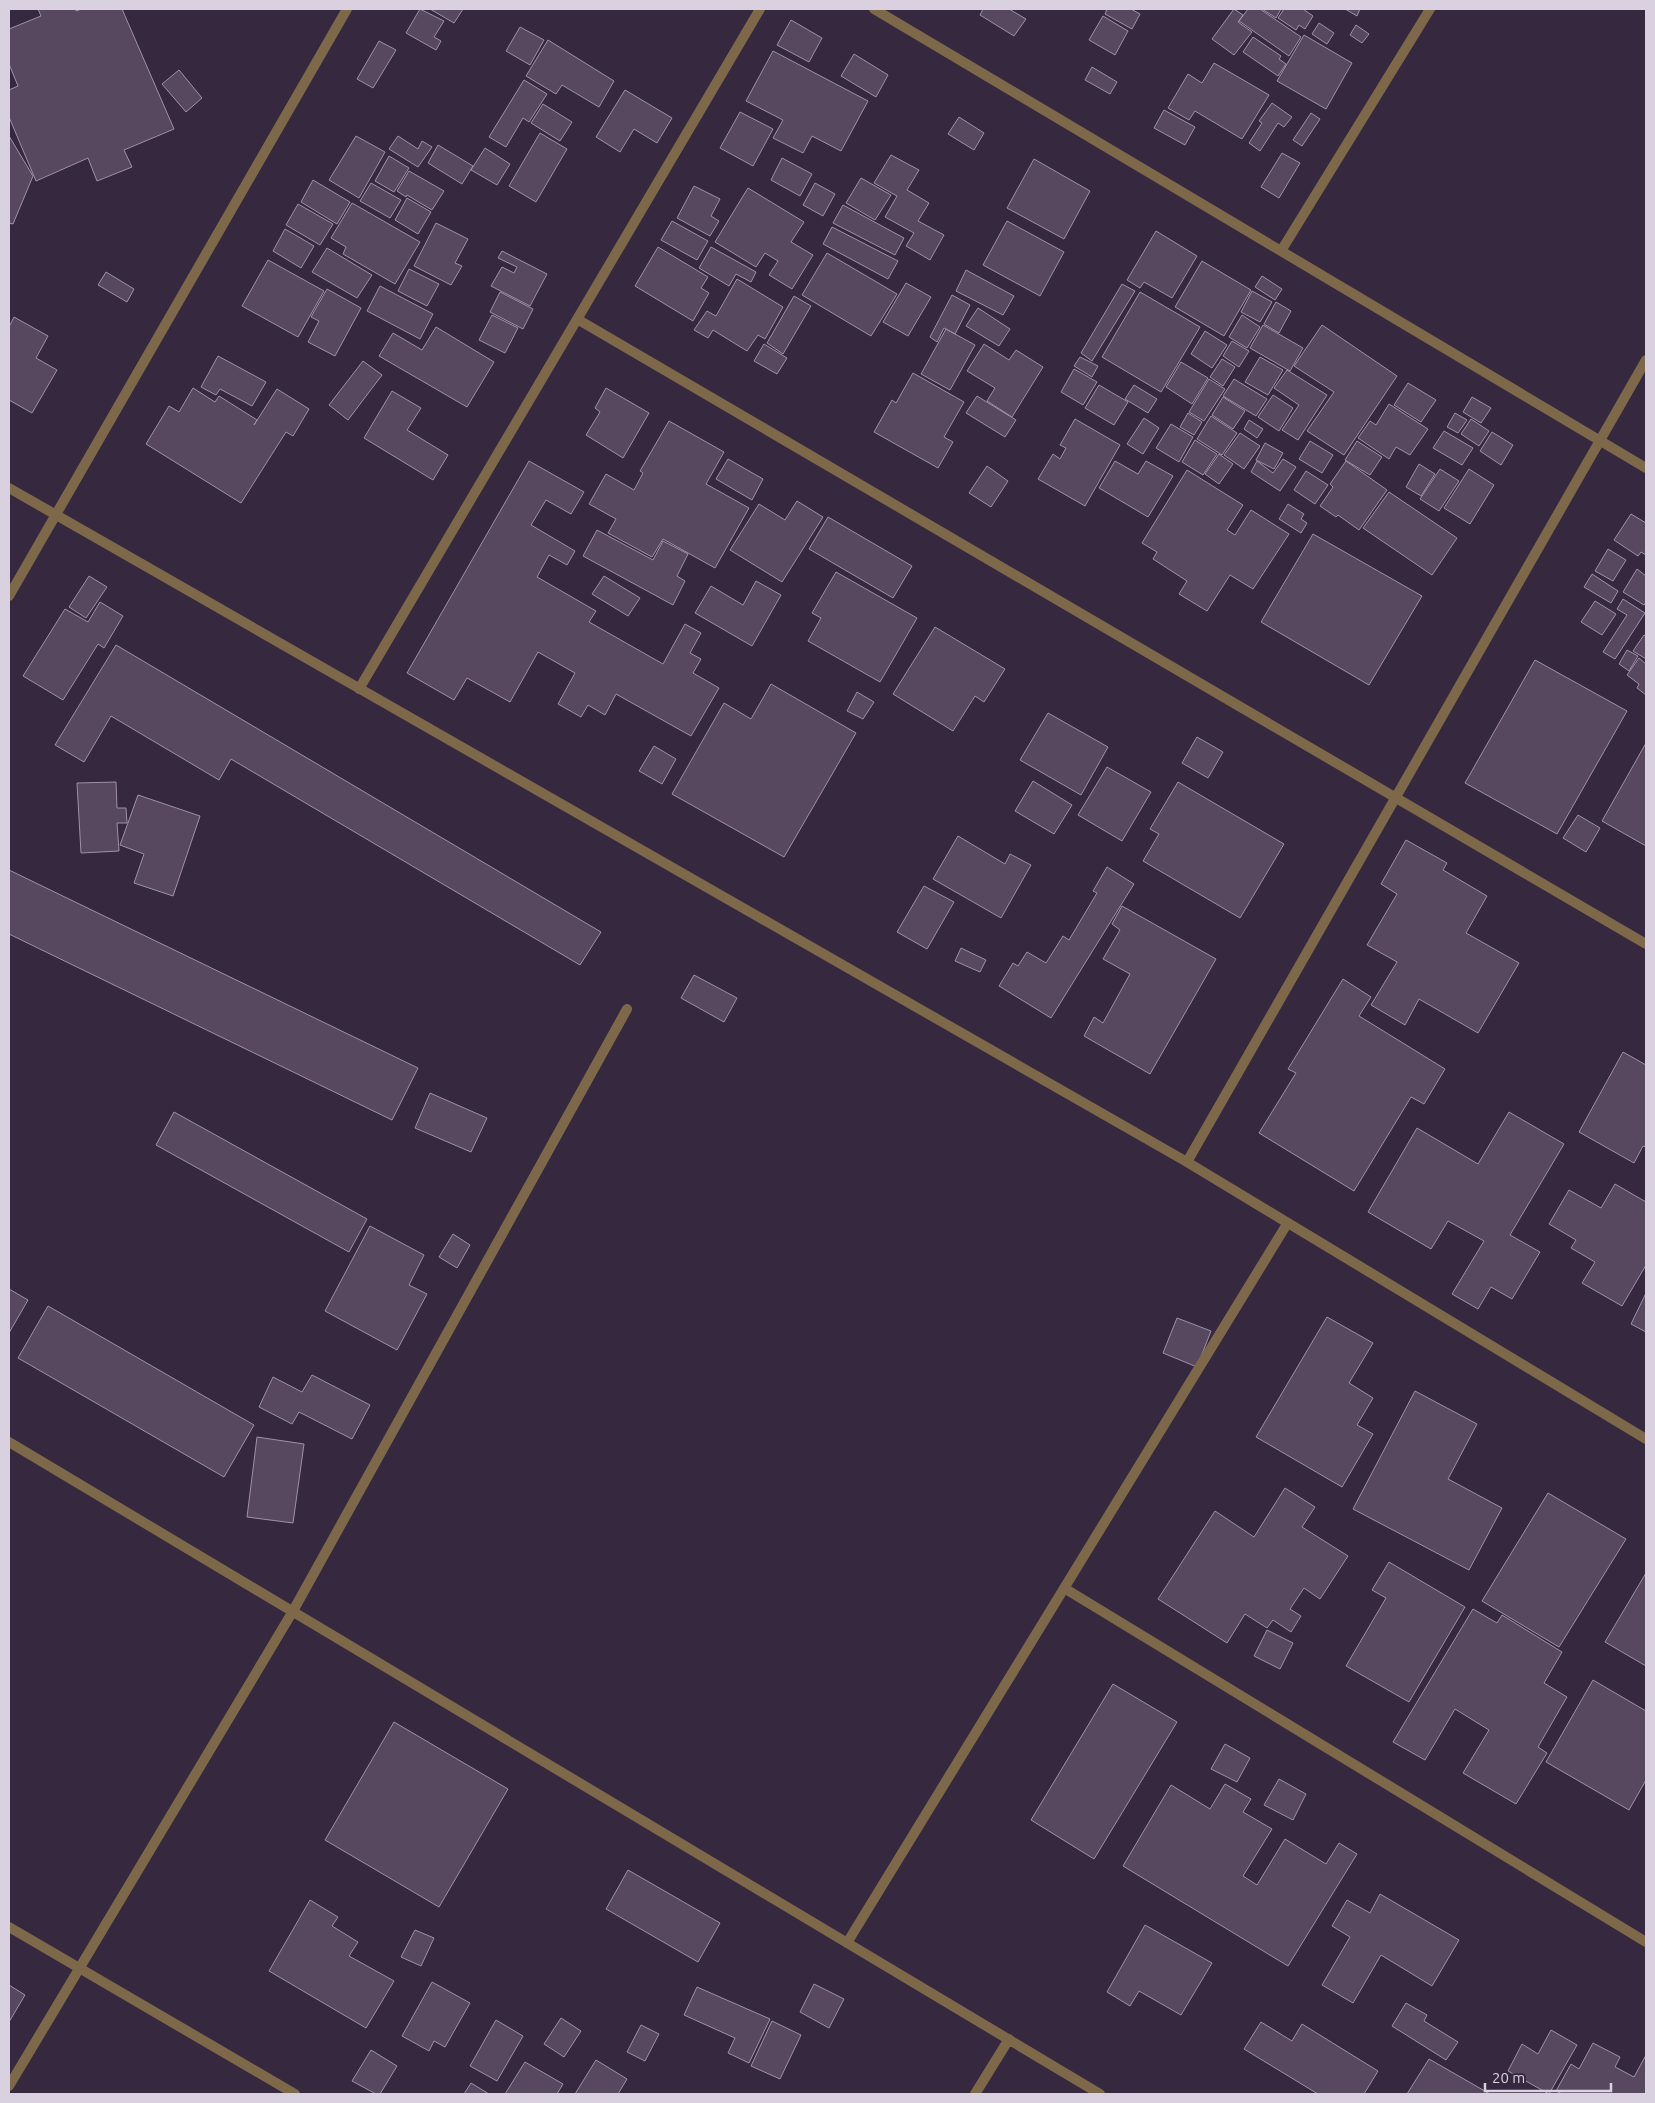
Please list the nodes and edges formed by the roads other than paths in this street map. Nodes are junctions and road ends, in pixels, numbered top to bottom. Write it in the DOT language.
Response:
graph roads {
  1 [pos="347,9"];
  2 [pos="760,9"];
  3 [pos="874,9"];
  4 [pos="1430,9"];
  5 [pos="1281,251"];
  6 [pos="577,319"];
  7 [pos="1646,360"];
  8 [pos="1600,440"];
  9 [pos="1646,468"];
  10 [pos="9,488"];
  11 [pos="55,516"];
  12 [pos="9,596"];
  13 [pos="360,689"];
  14 [pos="1395,797"];
  15 [pos="1646,944"];
  16 [pos="627,1009"];
  17 [pos="1187,1162"];
  18 [pos="1287,1224"];
  19 [pos="1646,1439"];
  20 [pos="9,1442"];
  21 [pos="1064,1588"];
  22 [pos="293,1611"];
  23 [pos="9,1927"];
  24 [pos="1646,1942"];
  25 [pos="847,1943"];
  26 [pos="80,1968"];
  27 [pos="1009,2039"];
  28 [pos="9,2086"];
  29 [pos="295,2094"];
  30 [pos="975,2094"];
  31 [pos="1100,2094"];
  1 -- 11 [label="street"];
  2 -- 6 [label="street"];
  3 -- 5 [label="street"];
  4 -- 5 [label="street"];
  5 -- 8 [label="street"];
  6 -- 13 [label="street"];
  6 -- 14 [label="street"];
  7 -- 8 [label="street"];
  8 -- 9 [label="street"];
  8 -- 14 [label="street"];
  10 -- 11 [label="street"];
  11 -- 12 [label="street"];
  11 -- 13 [label="street"];
  13 -- 17 [label="street"];
  14 -- 15 [label="street"];
  14 -- 17 [label="street"];
  16 -- 22 [label="street"];
  17 -- 18 [label="street"];
  18 -- 19 [label="street"];
  18 -- 21 [label="street"];
  20 -- 22 [label="street"];
  21 -- 24 [label="street"];
  21 -- 25 [label="street"];
  22 -- 25 [label="street"];
  22 -- 26 [label="street"];
  23 -- 26 [label="street"];
  25 -- 27 [label="street"];
  26 -- 28 [label="street"];
  26 -- 29 [label="street"];
  27 -- 30 [label="street"];
  27 -- 31 [label="street"];
}
